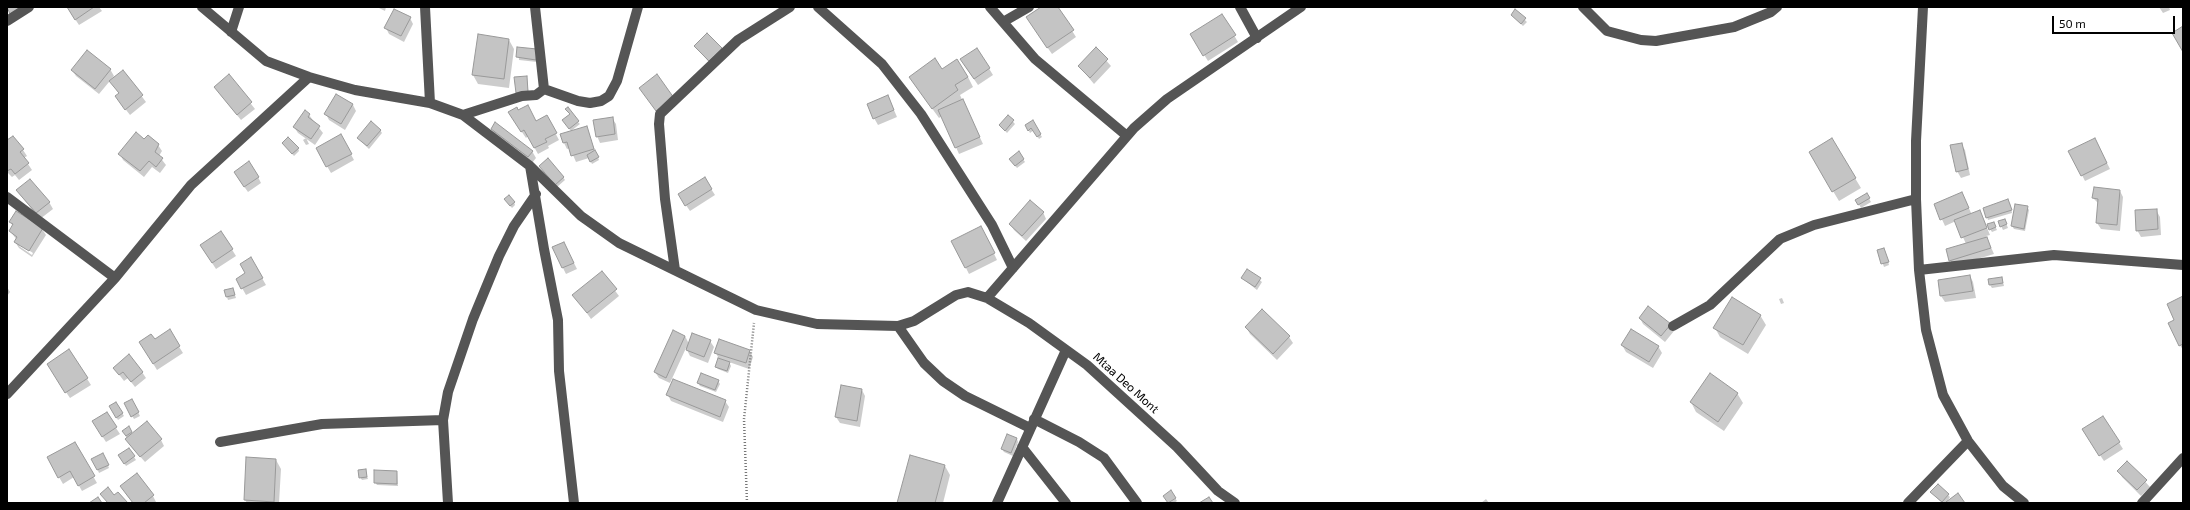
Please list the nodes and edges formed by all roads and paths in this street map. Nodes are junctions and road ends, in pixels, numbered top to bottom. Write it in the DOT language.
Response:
graph roads {
  1 [pos="29,7"];
  2 [pos="202,7"];
  3 [pos="240,7"];
  4 [pos="425,7"];
  5 [pos="535,7"];
  6 [pos="638,7"];
  7 [pos="790,7"];
  8 [pos="818,7"];
  9 [pos="990,7"];
  10 [pos="1029,7"];
  11 [pos="1240,7"];
  12 [pos="1301,7"];
  13 [pos="1583,7"];
  14 [pos="1777,7"];
  15 [pos="1923,7"];
  16 [pos="7,21"];
  17 [pos="1003,22"];
  18 [pos="230,32"];
  19 [pos="1257,38"];
  20 [pos="309,77"];
  21 [pos="544,89"];
  22 [pos="430,103"];
  23 [pos="463,115"];
  24 [pos="1127,136"];
  25 [pos="530,166"];
  26 [pos="536,194"];
  27 [pos="7,197"];
  28 [pos="1916,199"];
  29 [pos="2183,265"];
  30 [pos="1013,268"];
  31 [pos="675,270"];
  32 [pos="1919,270"];
  33 [pos="115,278"];
  34 [pos="987,298"];
  35 [pos="756,310"];
  36 [pos="898,326"];
  37 [pos="1672,326"];
  38 [pos="1066,350"];
  39 [pos="7,394"];
  40 [pos="443,420"];
  41 [pos="1032,424"];
  42 [pos="1968,441"];
  43 [pos="220,442"];
  44 [pos="1022,447"];
  45 [pos="2183,458"];
  46 [pos="448,503"];
  47 [pos="574,503"];
  48 [pos="747,503"];
  49 [pos="997,503"];
  50 [pos="1066,503"];
  51 [pos="1137,503"];
  52 [pos="1235,503"];
  53 [pos="1908,503"];
  54 [pos="2024,503"];
  55 [pos="2142,503"];
  1 -- 16 [label="street"];
  2 -- 18 [label="street"];
  3 -- 18 [label="street"];
  4 -- 22 [label="street"];
  5 -- 21 [label="street"];
  6 -- 21 [label="street"];
  7 -- 31 [label="street"];
  8 -- 30 [label="street"];
  9 -- 17 [label="street"];
  10 -- 17 [label="street"];
  11 -- 19 [label="street"];
  12 -- 19 [label="street"];
  13 -- 14 [label="street"];
  15 -- 28 [label="street"];
  17 -- 24 [label="street"];
  18 -- 20 [label="street"];
  19 -- 24 [label="street"];
  20 -- 22 [label="street"];
  20 -- 33 [label="street"];
  21 -- 23 [label="street"];
  22 -- 23 [label="street"];
  23 -- 25 [label="street"];
  24 -- 30 [label="street"];
  25 -- 26 [label="street"];
  25 -- 31 [label="street"];
  26 -- 40 [label="street"];
  26 -- 47 [label="street"];
  27 -- 33 [label="street"];
  28 -- 32 [label="street"];
  28 -- 37 [label="street"];
  29 -- 32 [label="street"];
  30 -- 34 [label="street"];
  31 -- 35 [label="street"];
  32 -- 42 [label="street"];
  33 -- 39 [label="street"];
  34 -- 36 [label="street, Mtaa Deo Mont"];
  34 -- 38 [label="street, Mtaa Deo Mont"];
  35 -- 36 [label="street"];
  35 -- 48 [label="path"];
  36 -- 41 [label="street"];
  38 -- 41 [label="street"];
  38 -- 52 [label="street, Mtaa Deo Mont"];
  40 -- 43 [label="street"];
  40 -- 46 [label="street"];
  41 -- 44 [label="street"];
  41 -- 51 [label="street"];
  42 -- 53 [label="street"];
  42 -- 54 [label="street"];
  44 -- 49 [label="street"];
  44 -- 50 [label="street"];
  45 -- 55 [label="street"];
}
